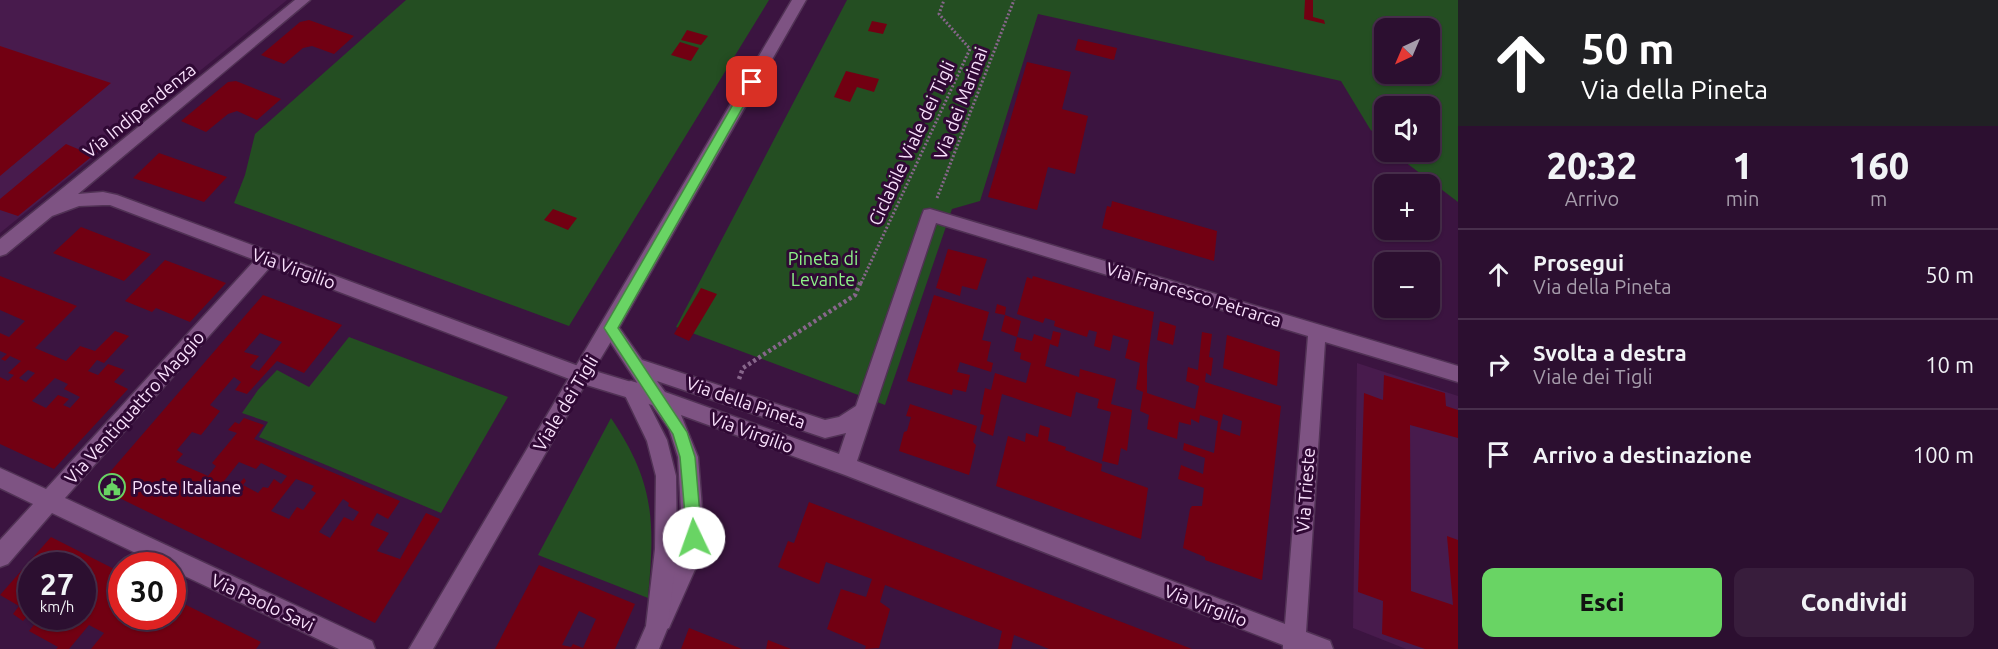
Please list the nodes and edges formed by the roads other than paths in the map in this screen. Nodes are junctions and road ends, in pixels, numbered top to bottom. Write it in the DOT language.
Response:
graph roads {
  1 [pos="303,0"];
  2 [pos="799,0"];
  3 [pos="100,167"];
  4 [pos="111,200"];
  5 [pos="50,210"];
  6 [pos="0,249"];
  7 [pos="268,258"];
  8 [pos="610,328"];
  9 [pos="1317,331"];
  10 [pos="634,365"];
  11 [pos="1458,374"];
  12 [pos="580,375"];
  13 [pos="631,389"];
  14 [pos="658,398"];
  15 [pos="862,412"];
  16 [pos="845,466"];
  17 [pos="0,478"];
  18 [pos="47,502"];
  19 [pos="0,556"];
  20 [pos="657,627"];
  21 [pos="1294,644"];
  22 [pos="364,649"];
  23 [pos="420,649"];
  24 [pos="647,649"];
  25 [pos="1322,649"];
  1 -- 3 [label="street, Via Indipendenza"];
  2 -- 8 [label="street, Viale dei Tigli"];
  3 -- 4 [label="street"];
  3 -- 5 [label="street, Via Indipendenza"];
  4 -- 5 [label="street, Via Virgilio"];
  4 -- 7 [label="street, Via Virgilio"];
  5 -- 6 [label="street, Via Indipendenza"];
  7 -- 12 [label="street, Via Virgilio"];
  7 -- 18 [label="street, Via Ventiquattro Maggio"];
  8 -- 10 [label="street"];
  8 -- 12 [label="street, Viale dei Tigli"];
  9 -- 11 [label="street, Via Francesco Petrarca"];
  9 -- 15 [label="street, Via Francesco Petrarca"];
  9 -- 21 [label="street, Via Trieste"];
  10 -- 14 [label="street"];
  10 -- 15 [label="street, Via della Pineta"];
  12 -- 13 [label="street, Via Virgilio"];
  12 -- 23 [label="street, Viale dei Tigli"];
  13 -- 14 [label="street, Via Virgilio"];
  13 -- 20 [label="street"];
  14 -- 16 [label="street, Via Virgilio"];
  14 -- 20 [label="street"];
  15 -- 16 [label="street"];
  16 -- 21 [label="street, Via Virgilio"];
  17 -- 18 [label="street, Via Paolo Savi"];
  18 -- 19 [label="street, Via Ventiquattro Maggio"];
  18 -- 22 [label="street, Via Paolo Savi"];
  20 -- 24 [label="street"];
  21 -- 25 [label="street, Via Virgilio"];
}
